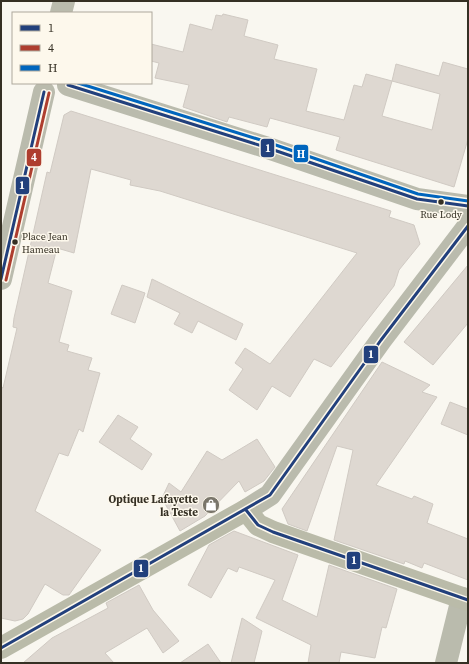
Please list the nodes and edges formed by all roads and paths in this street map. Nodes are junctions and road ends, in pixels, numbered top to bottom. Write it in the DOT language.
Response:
graph roads {
  1 [pos="64,1"];
  2 [pos="61,12"];
  3 [pos="68,84"];
  4 [pos="40,88"];
  5 [pos="468,206"];
  6 [pos="468,226"];
  7 [pos="1,279"];
  8 [pos="246,510"];
  9 [pos="465,599"];
  10 [pos="1,648"];
  11 [pos="446,663"];
  1 -- 2 [label="street"];
  3 -- 4 [label="street"];
  3 -- 5 [label="street"];
  4 -- 7 [label="street"];
  6 -- 8 [label="street"];
  8 -- 9 [label="main road"];
  8 -- 10 [label="main road"];
  9 -- 11 [label="street"];
}
